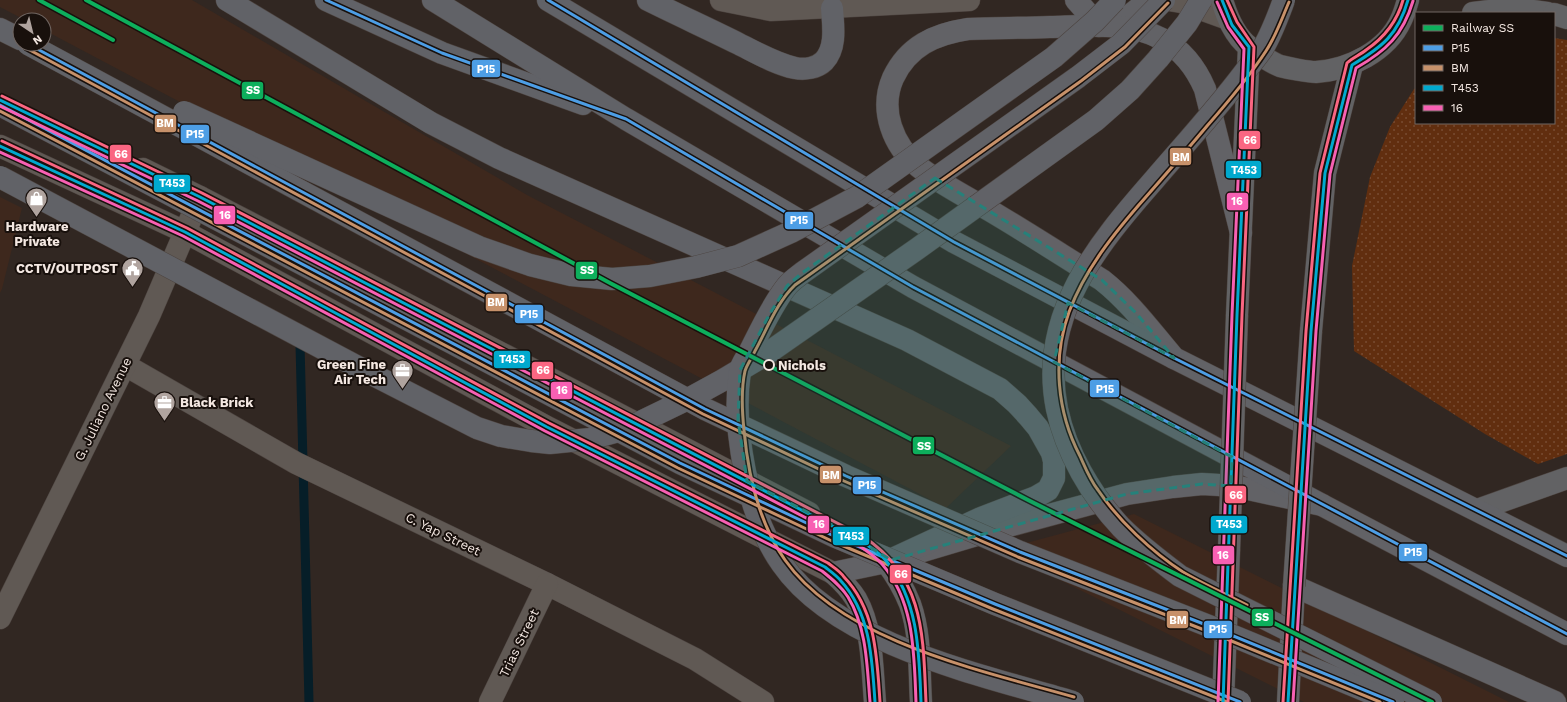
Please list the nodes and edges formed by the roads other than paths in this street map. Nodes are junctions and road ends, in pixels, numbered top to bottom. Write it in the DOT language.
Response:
graph roads {
  1 [pos="227,0"];
  2 [pos="326,0"];
  3 [pos="433,0"];
  4 [pos="548,0"];
  5 [pos="648,0"];
  6 [pos="721,0"];
  7 [pos="969,0"];
  8 [pos="1076,0"];
  9 [pos="1115,0"];
  10 [pos="1149,0"];
  11 [pos="1164,0"];
  12 [pos="1169,0"];
  13 [pos="1202,0"];
  14 [pos="1284,0"];
  15 [pos="1408,0"];
  16 [pos="832,8"];
  17 [pos="1225,10"];
  18 [pos="1481,12"];
  19 [pos="1540,12"];
  20 [pos="1555,14"];
  21 [pos="1567,18"];
  22 [pos="1409,20"];
  23 [pos="1107,26"];
  24 [pos="1249,47"];
  25 [pos="43,52"];
  26 [pos="52,52"];
  27 [pos="1352,65"];
  28 [pos="0,100"];
  29 [pos="0,104"];
  30 [pos="626,119"];
  31 [pos="0,146"];
  32 [pos="0,176"];
  33 [pos="200,197"];
  34 [pos="185,232"];
  35 [pos="1241,233"];
  36 [pos="1174,358"];
  37 [pos="125,365"];
  38 [pos="1567,478"];
  39 [pos="1322,505"];
  40 [pos="1477,510"];
  41 [pos="1567,556"];
  42 [pos="886,562"];
  43 [pos="833,573"];
  44 [pos="547,584"];
  45 [pos="1294,586"];
  46 [pos="0,618"];
  47 [pos="1567,634"];
  48 [pos="490,702"];
  49 [pos="763,702"];
  50 [pos="875,702"];
  51 [pos="921,702"];
  52 [pos="1073,702"];
  53 [pos="1223,702"];
  54 [pos="1240,702"];
  55 [pos="1288,702"];
  56 [pos="1394,702"];
  57 [pos="1431,702"];
  58 [pos="1555,702"];
  1 -- 42 [label="highway"];
  2 -- 30 [label="highway"];
  3 -- 30 [label="highway"];
  4 -- 36 [label="highway"];
  5 -- 16 [label="highway"];
  6 -- 16 [label="main road"];
  7 -- 16 [label="main road"];
  8 -- 23 [label="highway"];
  9 -- 26 [label="highway, bridge"];
  10 -- 23 [label="highway"];
  11 -- 52 [label="highway, bridge"];
  12 -- 17 [label="main road"];
  13 -- 32 [label="highway, bridge"];
  14 -- 57 [label="highway, bridge"];
  15 -- 22 [label="main road"];
  17 -- 24 [label="main road"];
  18 -- 19 [label="main road"];
  20 -- 21 [label="main road"];
  22 -- 27 [label="main road"];
  23 -- 35 [label="highway"];
  23 -- 36 [label="highway"];
  24 -- 27 [label="main road"];
  24 -- 35 [label="main road"];
  25 -- 56 [label="highway, bridge"];
  27 -- 45 [label="main road, bridge"];
  28 -- 33 [label="main road"];
  29 -- 54 [label="highway, bridge"];
  30 -- 39 [label="highway"];
  31 -- 34 [label="main road"];
  33 -- 34 [label="main road, G. Juliano Avenue"];
  33 -- 42 [label="main road"];
  34 -- 37 [label="main road, G. Juliano Avenue"];
  34 -- 43 [label="main road"];
  35 -- 53 [label="main road, bridge"];
  36 -- 40 [label="highway"];
  37 -- 44 [label="main road, C. Yap Street"];
  37 -- 46 [label="main road, G. Juliano Avenue"];
  38 -- 40 [label="main road"];
  39 -- 42 [label="highway"];
  39 -- 47 [label="highway"];
  40 -- 41 [label="highway"];
  42 -- 43 [label="highway"];
  42 -- 51 [label="main road"];
  43 -- 50 [label="main road"];
  44 -- 48 [label="main road, Trias Street"];
  44 -- 49 [label="main road, C. Yap Street"];
  45 -- 55 [label="main road, bridge"];
  45 -- 58 [label="highway"];
}
